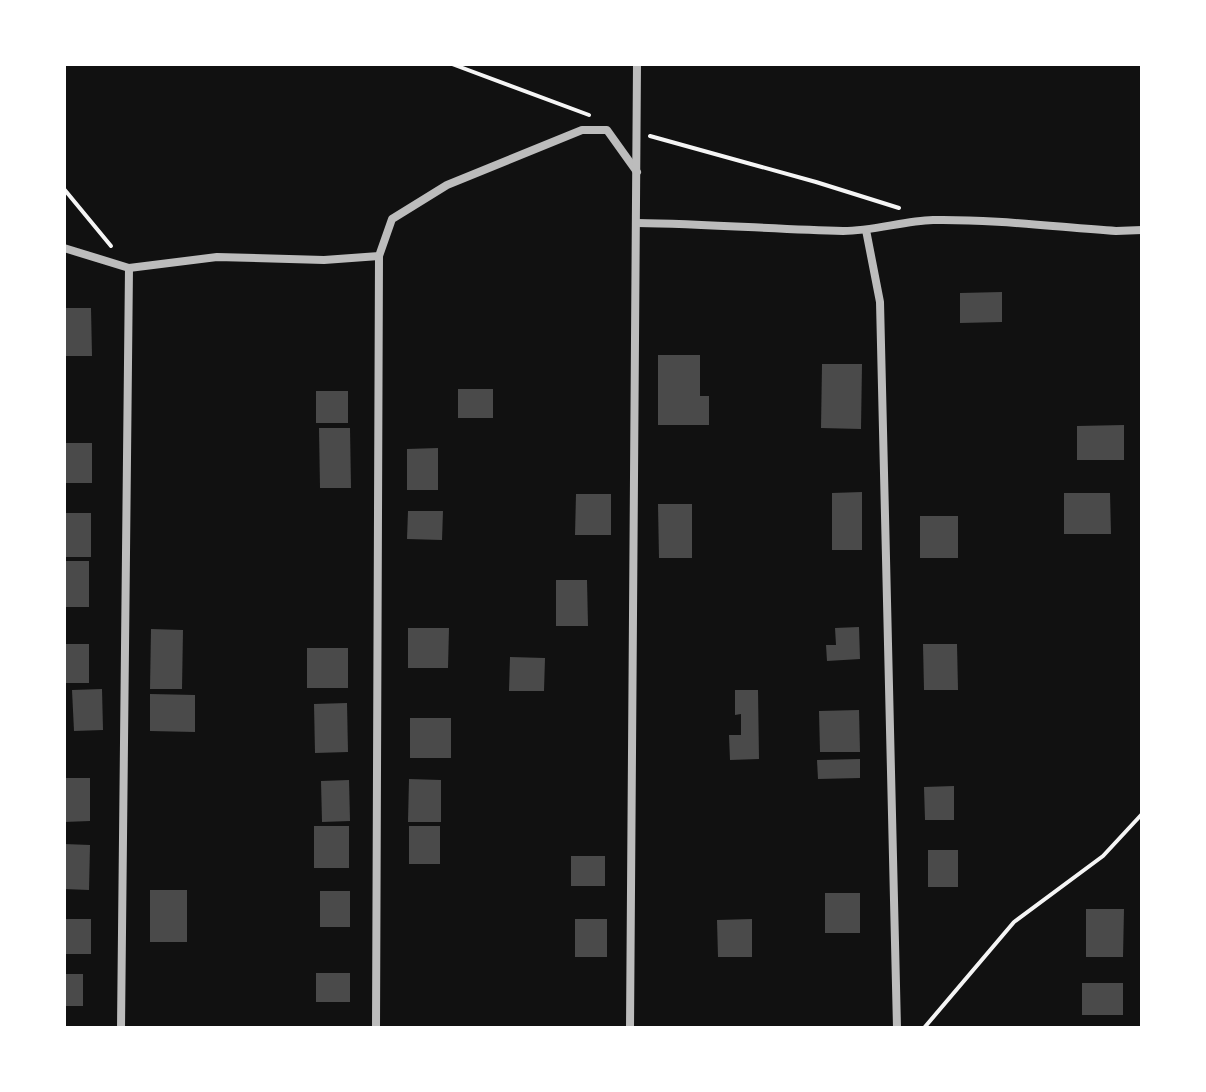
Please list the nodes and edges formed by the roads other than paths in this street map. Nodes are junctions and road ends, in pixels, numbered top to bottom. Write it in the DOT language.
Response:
graph roads {
  1 [pos="637,64"];
  2 [pos="637,172"];
  3 [pos="637,223"];
  4 [pos="866,230"];
  5 [pos="1142,230"];
  6 [pos="64,248"];
  7 [pos="379,256"];
  8 [pos="129,268"];
  9 [pos="121,1028"];
  10 [pos="376,1028"];
  11 [pos="630,1028"];
  12 [pos="897,1028"];
  1 -- 2 [label="street"];
  2 -- 3 [label="street"];
  2 -- 7 [label="street"];
  3 -- 4 [label="street"];
  3 -- 11 [label="street"];
  4 -- 5 [label="street"];
  4 -- 12 [label="street"];
  6 -- 8 [label="street"];
  7 -- 8 [label="street"];
  7 -- 10 [label="street"];
  8 -- 9 [label="street"];
}
